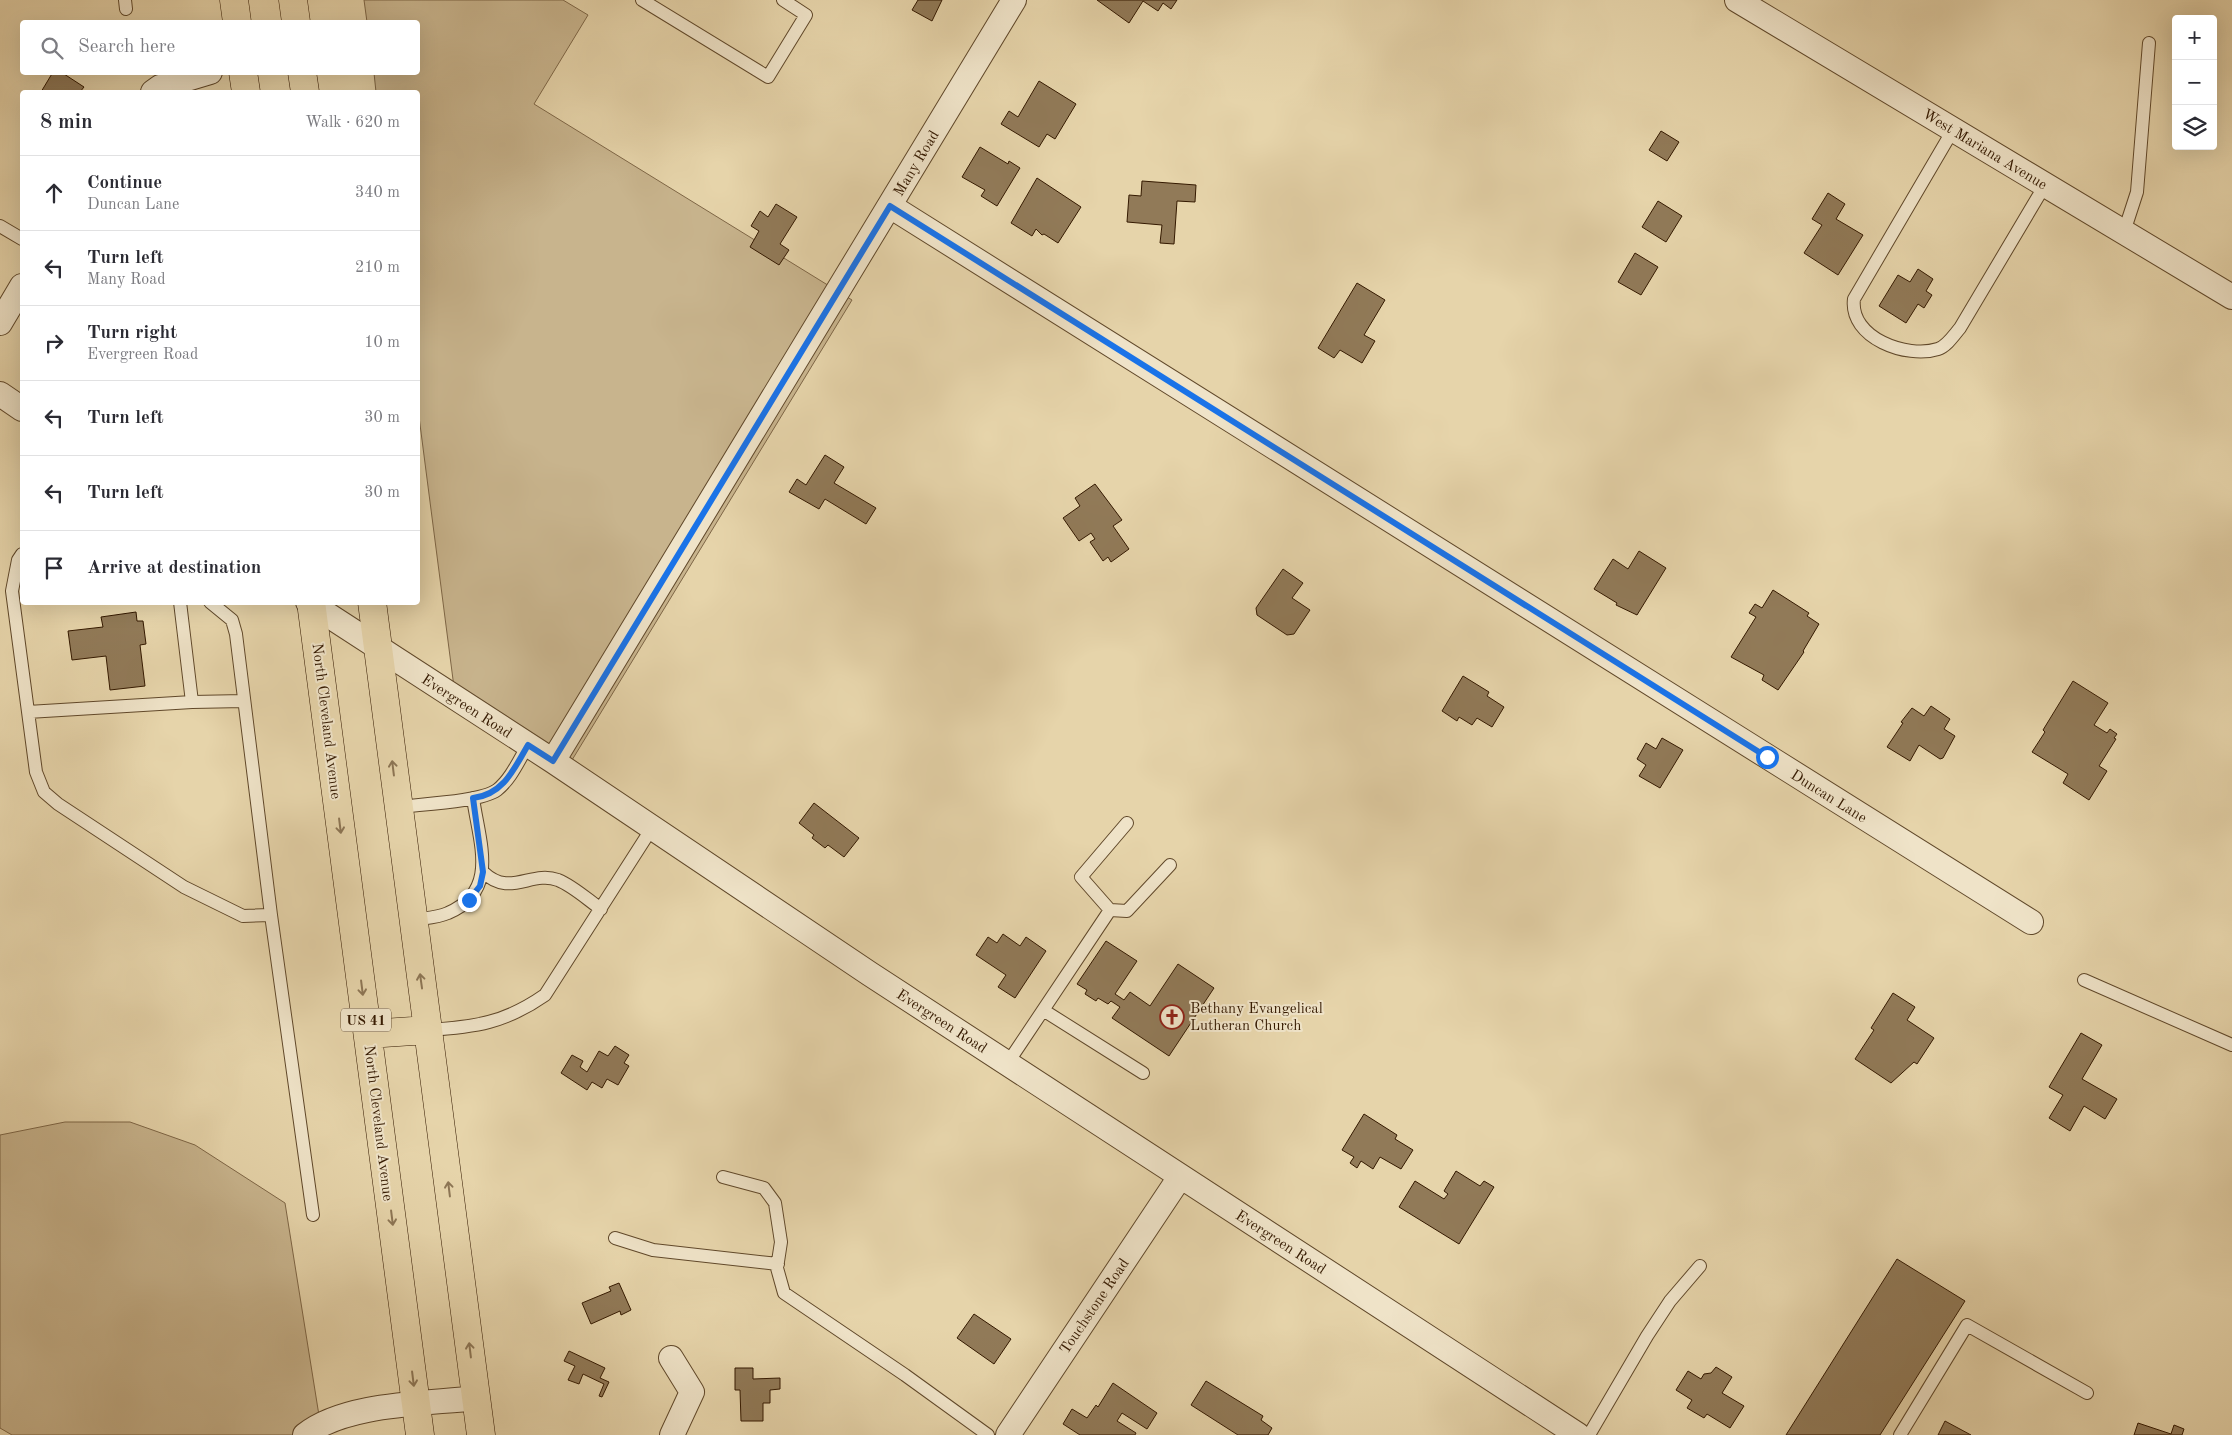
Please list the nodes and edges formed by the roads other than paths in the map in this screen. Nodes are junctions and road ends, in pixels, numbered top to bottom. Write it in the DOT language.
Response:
graph roads {
  1 [pos="234,0"];
  2 [pos="293,0"];
  3 [pos="642,0"];
  4 [pos="783,0"];
  5 [pos="1014,0"];
  6 [pos="1737,0"];
  7 [pos="237,20"];
  8 [pos="296,20"];
  9 [pos="2149,43"];
  10 [pos="200,75"];
  11 [pos="243,75"];
  12 [pos="302,75"];
  13 [pos="156,90"];
  14 [pos="246,90"];
  15 [pos="305,90"];
  16 [pos="1953,130"];
  17 [pos="2045,185"];
  18 [pos="890,206"];
  19 [pos="0,226"];
  20 [pos="2124,232"];
  21 [pos="20,238"];
  22 [pos="20,289"];
  23 [pos="2232,298"];
  24 [pos="0,323"];
  25 [pos="0,394"];
  26 [pos="20,408"];
  27 [pos="20,557"];
  28 [pos="180,605"];
  29 [pos="214,605"];
  30 [pos="310,605"];
  31 [pos="313,605"];
  32 [pos="372,605"];
  33 [pos="378,648"];
  34 [pos="244,700"];
  35 [pos="192,702"];
  36 [pos="28,712"];
  37 [pos="528,745"];
  38 [pos="553,761"];
  39 [pos="473,798"];
  40 [pos="398,807"];
  41 [pos="1127,823"];
  42 [pos="652,828"];
  43 [pos="1170,864"];
  44 [pos="483,872"];
  45 [pos="601,909"];
  46 [pos="1110,910"];
  47 [pos="271,915"];
  48 [pos="413,920"];
  49 [pos="2031,922"];
  50 [pos="2084,980"];
  51 [pos="1043,1010"];
  52 [pos="428,1030"];
  53 [pos="368,1034"];
  54 [pos="2232,1045"];
  55 [pos="1007,1064"];
  56 [pos="1143,1073"];
  57 [pos="723,1177"];
  58 [pos="1180,1177"];
  59 [pos="313,1215"];
  60 [pos="615,1238"];
  61 [pos="778,1264"];
  62 [pos="1700,1266"];
  63 [pos="671,1358"];
  64 [pos="2087,1393"];
  65 [pos="476,1398"];
  66 [pos="416,1405"];
  67 [pos="305,1435"];
  68 [pos="420,1435"];
  69 [pos="480,1435"];
  70 [pos="672,1435"];
  71 [pos="988,1435"];
  72 [pos="1008,1435"];
  73 [pos="1578,1435"];
  74 [pos="1589,1435"];
  75 [pos="1900,1435"];
  1 -- 7 [label="main road"];
  2 -- 8 [label="main road"];
  3 -- 4 [label="lane"];
  5 -- 18 [label="street, Many Road"];
  6 -- 16 [label="street, West Mariana Avenue"];
  9 -- 20 [label="lane"];
  10 -- 13 [label="street"];
  11 -- 14 [label="main road"];
  12 -- 15 [label="main road"];
  16 -- 17 [label="street, West Mariana Avenue"];
  16 -- 17 [label="lane"];
  17 -- 20 [label="street, West Mariana Avenue"];
  18 -- 38 [label="street, Many Road"];
  18 -- 49 [label="street, Duncan Lane"];
  19 -- 21 [label="lane"];
  20 -- 23 [label="street, West Mariana Avenue"];
  22 -- 24 [label="street"];
  25 -- 26 [label="street"];
  27 -- 36 [label="lane"];
  28 -- 35 [label="lane"];
  29 -- 34 [label="lane"];
  30 -- 53 [label="main road, North Cleveland Avenue / US 41, one-way"];
  31 -- 33 [label="street, Evergreen Road"];
  32 -- 33 [label="main road"];
  33 -- 37 [label="street, Evergreen Road"];
  40 -- 33 [label="main road, one-way"];
  34 -- 35 [label="lane"];
  34 -- 47 [label="lane"];
  35 -- 36 [label="lane"];
  36 -- 47 [label="lane"];
  37 -- 38 [label="street, Evergreen Road"];
  37 -- 39 [label="lane"];
  38 -- 42 [label="street, Evergreen Road"];
  39 -- 40 [label="lane"];
  39 -- 44 [label="lane"];
  40 -- 48 [label="main road"];
  41 -- 46 [label="lane"];
  42 -- 45 [label="lane"];
  42 -- 55 [label="street, Evergreen Road"];
  43 -- 46 [label="lane"];
  44 -- 45 [label="lane"];
  44 -- 48 [label="lane"];
  45 -- 52 [label="lane"];
  46 -- 51 [label="lane"];
  47 -- 59 [label="lane"];
  52 -- 48 [label="main road, one-way"];
  50 -- 54 [label="lane"];
  51 -- 55 [label="lane"];
  51 -- 56 [label="lane"];
  52 -- 53 [label="main road"];
  65 -- 52 [label="main road, one-way"];
  53 -- 66 [label="main road, North Cleveland Avenue / US 41, one-way"];
  55 -- 58 [label="street, Evergreen Road"];
  57 -- 61 [label="lane"];
  58 -- 72 [label="street, Touchstone Road"];
  58 -- 73 [label="street, Evergreen Road"];
  60 -- 61 [label="lane"];
  61 -- 71 [label="lane"];
  62 -- 74 [label="lane"];
  63 -- 70 [label="street"];
  64 -- 75 [label="lane"];
  65 -- 66 [label="street"];
  65 -- 69 [label="main road"];
  66 -- 67 [label="street"];
  66 -- 68 [label="main road, North Cleveland Avenue / US 41"];
}
